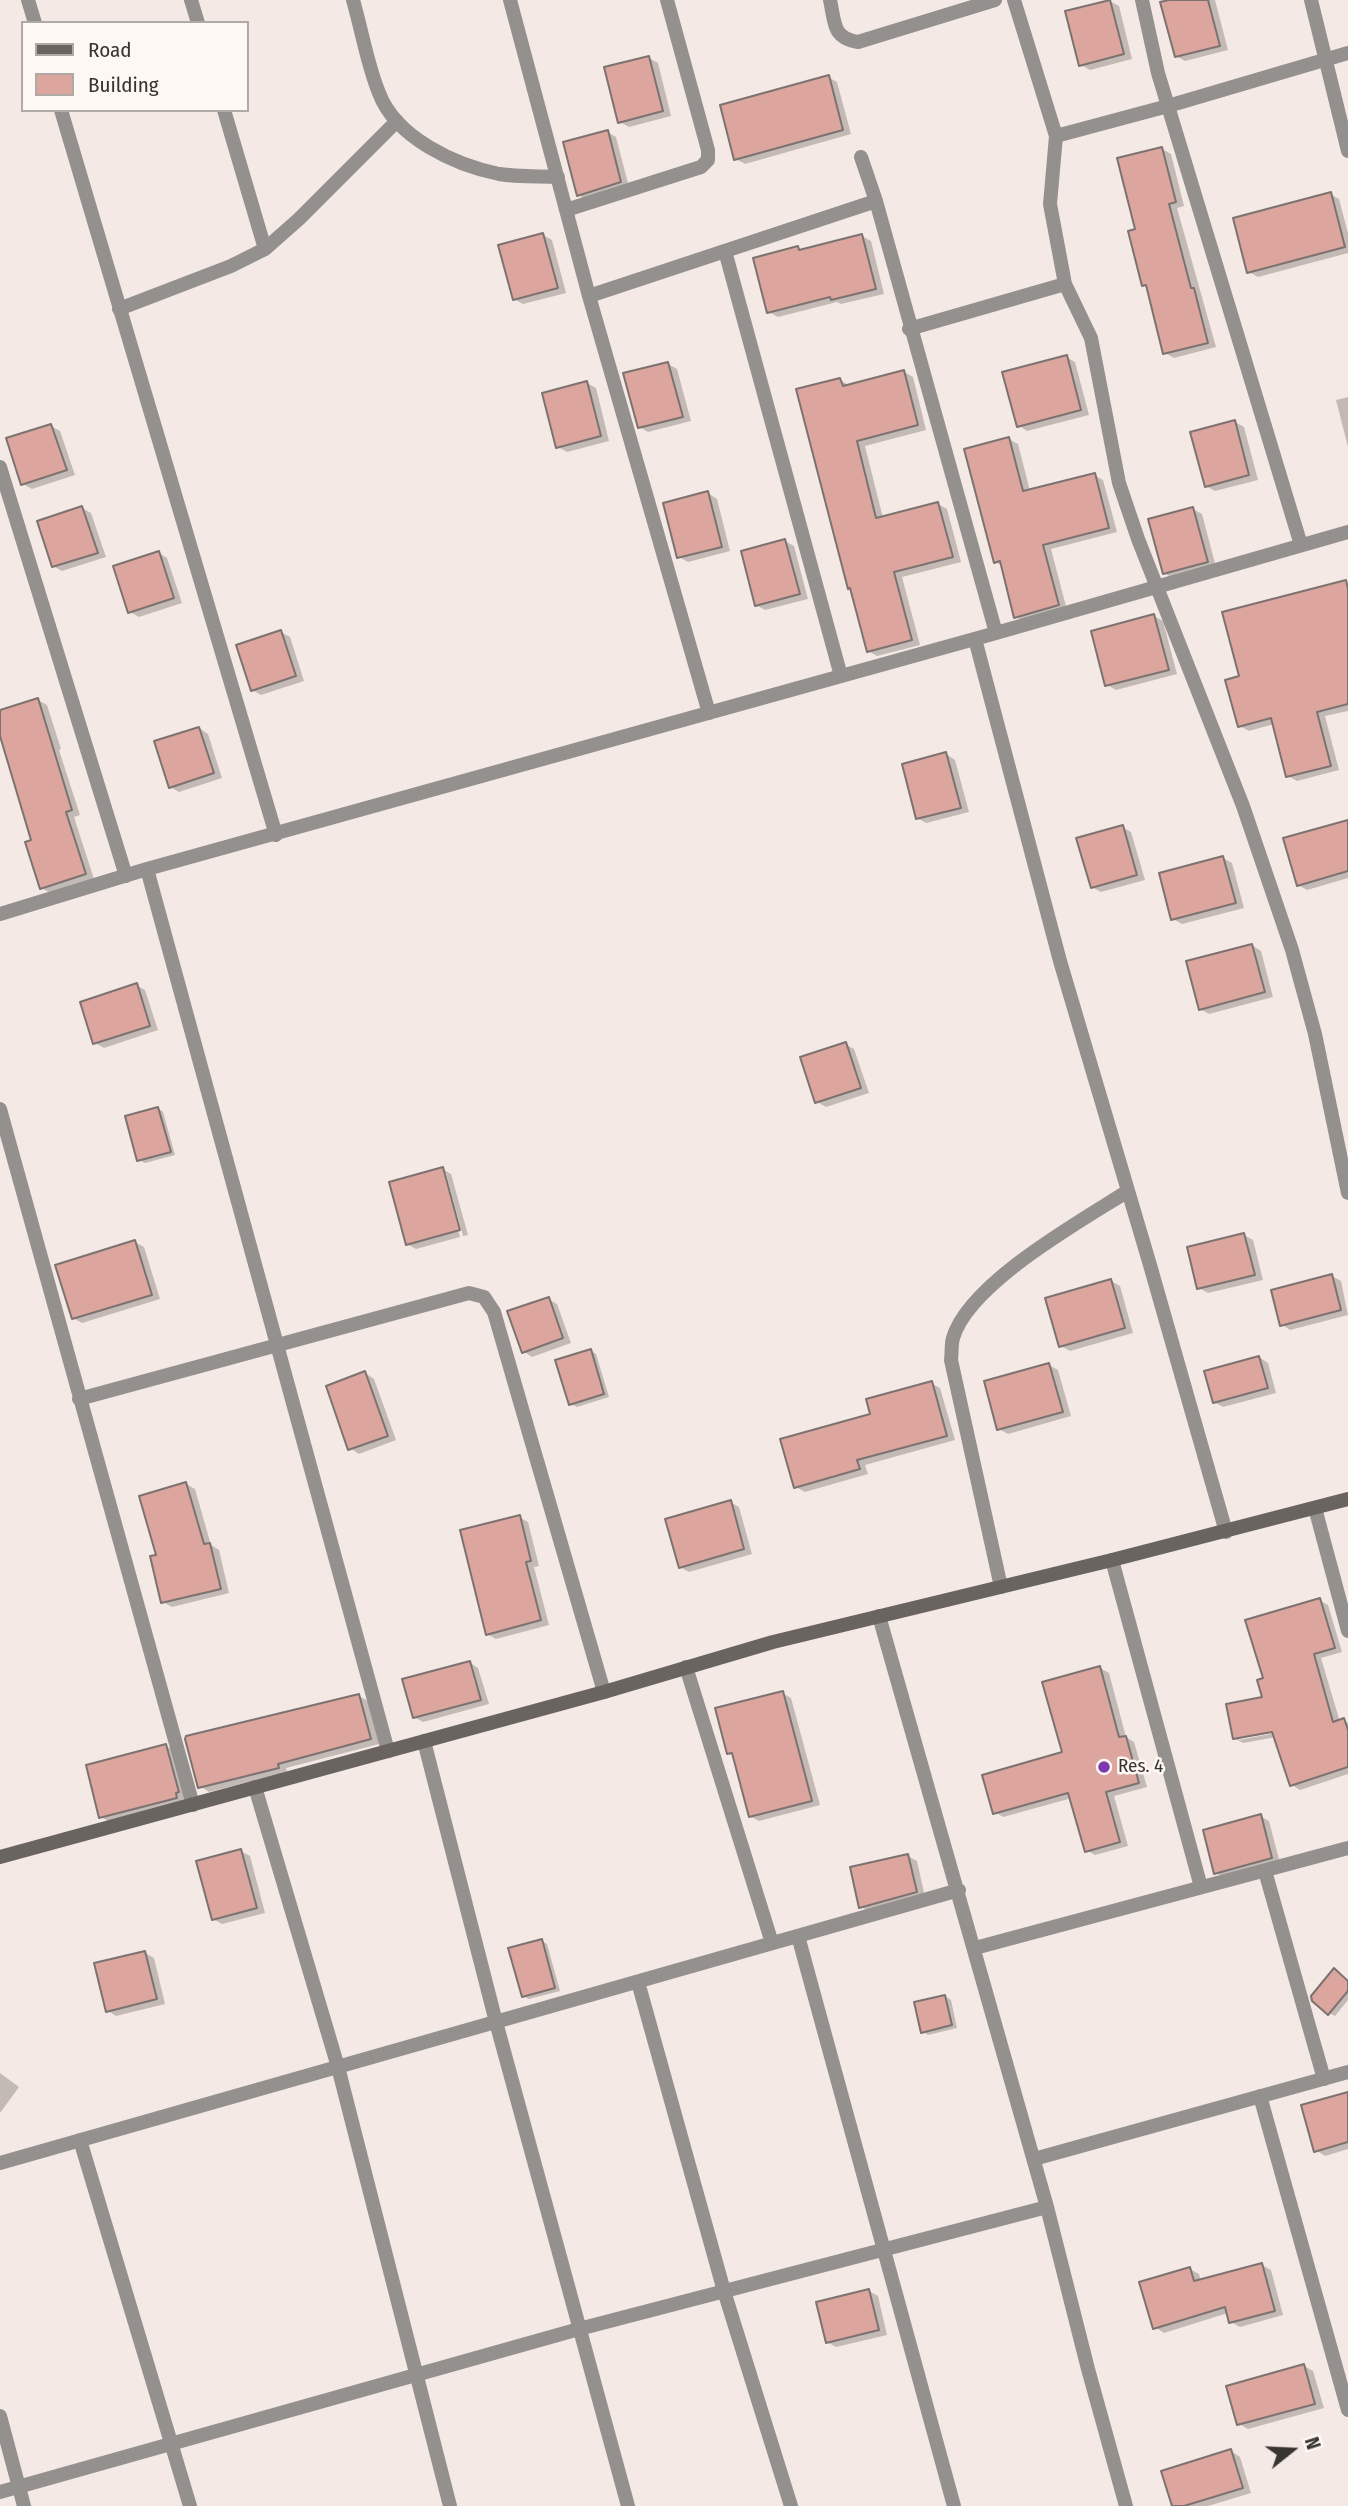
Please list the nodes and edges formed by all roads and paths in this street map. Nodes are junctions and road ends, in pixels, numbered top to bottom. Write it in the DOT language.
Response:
graph roads {
  1 [pos="29,0"];
  2 [pos="191,0"];
  3 [pos="353,0"];
  4 [pos="510,0"];
  5 [pos="667,0"];
  6 [pos="830,0"];
  7 [pos="995,0"];
  8 [pos="1014,0"];
  9 [pos="1142,0"];
  10 [pos="1311,0"];
  11 [pos="34,21"];
  12 [pos="197,21"];
  13 [pos="1348,52"];
  14 [pos="1327,60"];
  15 [pos="1168,106"];
  16 [pos="62,112"];
  17 [pos="224,112"];
  18 [pos="397,121"];
  19 [pos="1056,136"];
  20 [pos="1348,151"];
  21 [pos="860,157"];
  22 [pos="558,177"];
  23 [pos="876,201"];
  24 [pos="566,210"];
  25 [pos="265,249"];
  26 [pos="726,251"];
  27 [pos="1065,284"];
  28 [pos="589,296"];
  29 [pos="119,309"];
  30 [pos="909,329"];
  31 [pos="0,467"];
  32 [pos="1348,532"];
  33 [pos="1301,545"];
  34 [pos="1157,587"];
  35 [pos="996,633"];
  36 [pos="975,639"];
  37 [pos="841,676"];
  38 [pos="709,713"];
  39 [pos="276,835"];
  40 [pos="147,869"];
  41 [pos="126,876"];
  42 [pos="0,914"];
  43 [pos="0,1109"];
  44 [pos="1128,1191"];
  45 [pos="1348,1193"];
  46 [pos="276,1345"];
  47 [pos="79,1399"];
  48 [pos="1348,1499"];
  49 [pos="1315,1508"];
  50 [pos="1226,1532"];
  51 [pos="1112,1560"];
  52 [pos="1001,1587"];
  53 [pos="879,1616"];
  54 [pos="1348,1631"];
  55 [pos="686,1667"];
  56 [pos="604,1692"];
  57 [pos="424,1741"];
  58 [pos="388,1751"];
  59 [pos="255,1787"];
  60 [pos="193,1805"];
  61 [pos="1348,1848"];
  62 [pos="0,1857"];
  63 [pos="1265,1871"];
  64 [pos="1201,1887"];
  65 [pos="959,1890"];
  66 [pos="798,1936"];
  67 [pos="772,1943"];
  68 [pos="975,1948"];
  69 [pos="638,1982"];
  70 [pos="496,2022"];
  71 [pos="338,2067"];
  72 [pos="1348,2072"];
  73 [pos="1324,2079"];
  74 [pos="1260,2096"];
  75 [pos="80,2140"];
  76 [pos="1034,2159"];
  77 [pos="0,2163"];
  78 [pos="1047,2207"];
  79 [pos="884,2249"];
  80 [pos="724,2291"];
  81 [pos="579,2329"];
  82 [pos="415,2375"];
  83 [pos="1348,2410"];
  84 [pos="0,2416"];
  85 [pos="172,2443"];
  86 [pos="19,2487"];
  87 [pos="0,2492"];
  88 [pos="24,2506"];
  89 [pos="190,2506"];
  90 [pos="450,2506"];
  91 [pos="628,2506"];
  92 [pos="791,2506"];
  93 [pos="954,2506"];
  94 [pos="1126,2506"];
  1 -- 11 [label="street"];
  2 -- 12 [label="street"];
  3 -- 18 [label="street"];
  4 -- 22 [label="street"];
  5 -- 24 [label="street"];
  6 -- 7 [label="street"];
  8 -- 19 [label="street"];
  9 -- 15 [label="street"];
  10 -- 14 [label="street"];
  13 -- 14 [label="street"];
  14 -- 15 [label="street"];
  14 -- 20 [label="street"];
  15 -- 19 [label="street"];
  15 -- 33 [label="street"];
  16 -- 29 [label="street"];
  17 -- 25 [label="street"];
  18 -- 22 [label="street"];
  18 -- 25 [label="street"];
  19 -- 27 [label="street"];
  21 -- 23 [label="street"];
  22 -- 24 [label="street"];
  23 -- 26 [label="street"];
  23 -- 30 [label="street"];
  24 -- 28 [label="street"];
  25 -- 29 [label="street"];
  26 -- 28 [label="street"];
  26 -- 37 [label="street"];
  27 -- 30 [label="street"];
  27 -- 34 [label="street"];
  28 -- 38 [label="street"];
  29 -- 39 [label="street"];
  30 -- 35 [label="street"];
  31 -- 41 [label="street"];
  32 -- 33 [label="street"];
  33 -- 34 [label="street"];
  34 -- 35 [label="street"];
  34 -- 45 [label="street"];
  35 -- 36 [label="street"];
  36 -- 37 [label="street"];
  36 -- 44 [label="street"];
  37 -- 38 [label="street"];
  38 -- 39 [label="street"];
  39 -- 40 [label="street"];
  40 -- 41 [label="street"];
  40 -- 46 [label="street"];
  41 -- 42 [label="street"];
  43 -- 47 [label="street"];
  44 -- 50 [label="street"];
  44 -- 52 [label="street"];
  46 -- 47 [label="street"];
  46 -- 56 [label="street"];
  46 -- 58 [label="street"];
  47 -- 60 [label="street"];
  48 -- 49 [label="main road"];
  49 -- 50 [label="main road"];
  49 -- 54 [label="street"];
  50 -- 51 [label="main road"];
  51 -- 52 [label="main road"];
  51 -- 64 [label="street"];
  52 -- 53 [label="main road"];
  53 -- 55 [label="main road"];
  53 -- 65 [label="street"];
  55 -- 56 [label="main road"];
  55 -- 67 [label="street"];
  56 -- 57 [label="main road"];
  57 -- 58 [label="main road"];
  57 -- 70 [label="street"];
  58 -- 59 [label="main road"];
  59 -- 60 [label="main road"];
  59 -- 71 [label="street"];
  60 -- 62 [label="main road"];
  61 -- 63 [label="street"];
  63 -- 64 [label="street"];
  63 -- 73 [label="street"];
  64 -- 68 [label="street"];
  65 -- 66 [label="street"];
  65 -- 68 [label="street"];
  66 -- 67 [label="street"];
  66 -- 79 [label="street"];
  67 -- 69 [label="street"];
  68 -- 76 [label="street"];
  69 -- 70 [label="street"];
  69 -- 80 [label="street"];
  70 -- 71 [label="street"];
  70 -- 81 [label="street"];
  71 -- 75 [label="street"];
  71 -- 82 [label="street"];
  72 -- 73 [label="street"];
  73 -- 74 [label="street"];
  74 -- 76 [label="street"];
  74 -- 83 [label="street"];
  75 -- 77 [label="street"];
  75 -- 85 [label="street"];
  76 -- 78 [label="street"];
  78 -- 79 [label="street"];
  78 -- 94 [label="street"];
  79 -- 80 [label="street"];
  79 -- 93 [label="street"];
  80 -- 81 [label="street"];
  80 -- 92 [label="street"];
  81 -- 82 [label="street"];
  81 -- 91 [label="street"];
  82 -- 85 [label="street"];
  82 -- 90 [label="street"];
  84 -- 86 [label="street"];
  85 -- 86 [label="street"];
  85 -- 89 [label="street"];
  86 -- 87 [label="street"];
  86 -- 88 [label="street"];
}
